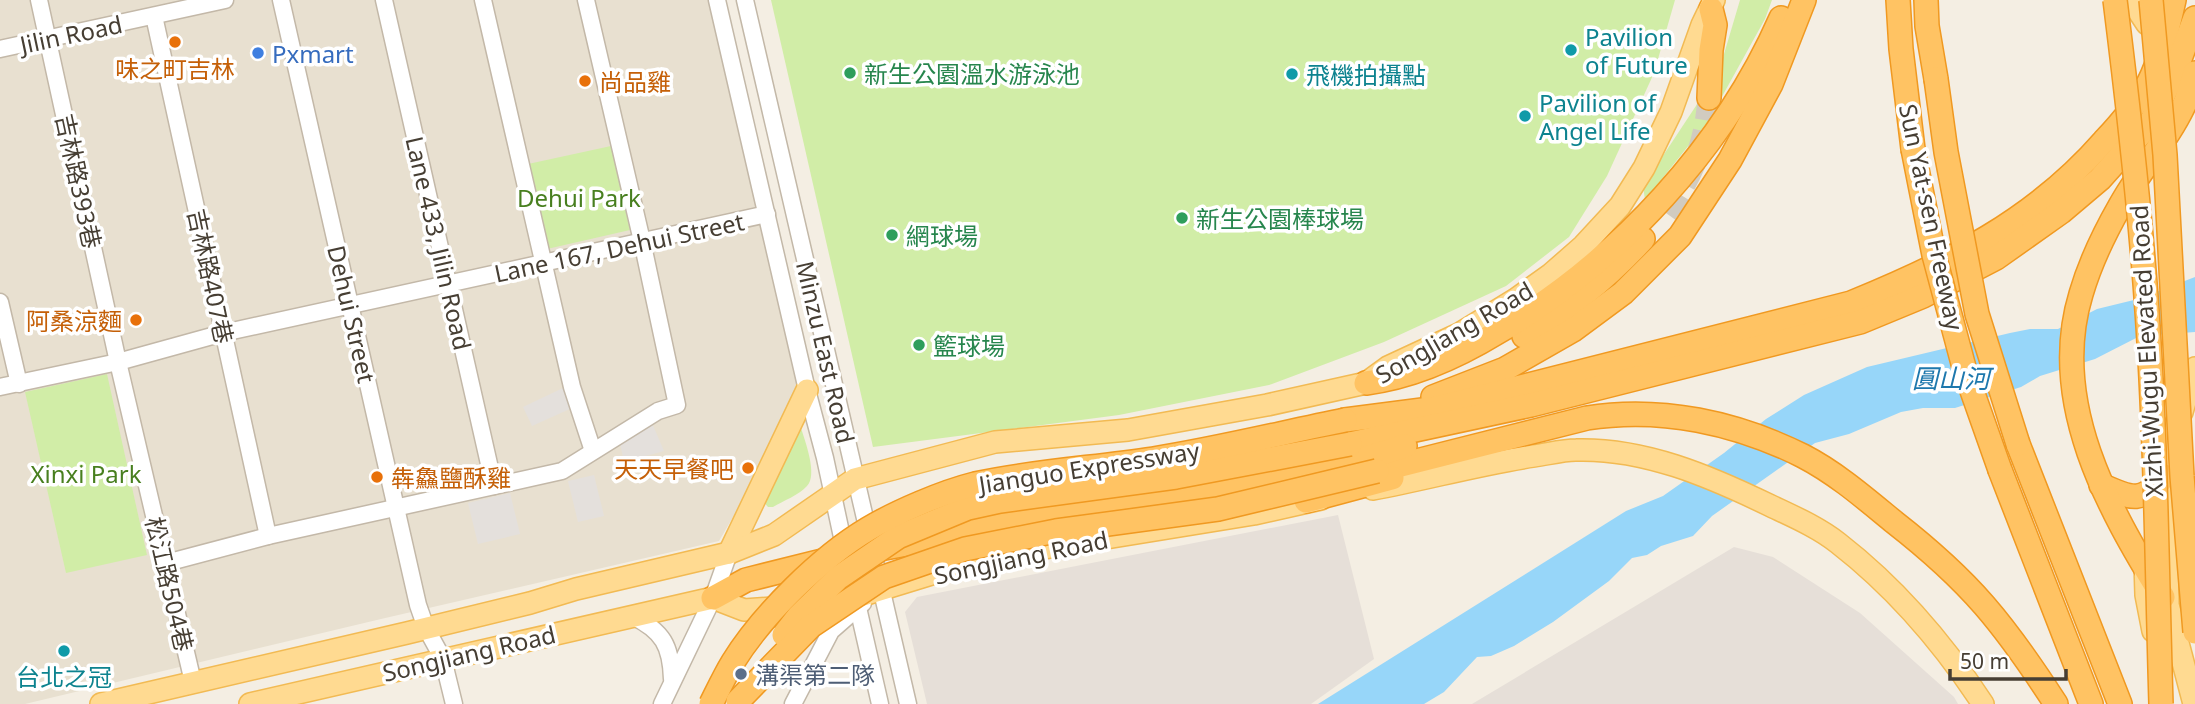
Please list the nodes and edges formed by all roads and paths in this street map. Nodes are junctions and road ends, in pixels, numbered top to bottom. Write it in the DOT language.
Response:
graph roads {
  1 [pos="39,0"];
  2 [pos="225,0"];
  3 [pos="281,0"];
  4 [pos="384,0"];
  5 [pos="483,0"];
  6 [pos="586,0"];
  7 [pos="717,0"];
  8 [pos="745,0"];
  9 [pos="1790,0"];
  10 [pos="1804,0"];
  11 [pos="1898,0"];
  12 [pos="1926,0"];
  13 [pos="1942,0"];
  14 [pos="2115,0"];
  15 [pos="2131,0"];
  16 [pos="1713,4"];
  17 [pos="2155,7"];
  18 [pos="154,16"];
  19 [pos="2195,18"];
  20 [pos="48,39"];
  21 [pos="0,49"];
  22 [pos="2195,73"];
  23 [pos="1936,79"];
  24 [pos="1709,98"];
  25 [pos="1667,213"];
  26 [pos="766,214"];
  27 [pos="642,242"];
  28 [pos="544,263"];
  29 [pos="449,285"];
  30 [pos="0,302"];
  31 [pos="349,307"];
  32 [pos="223,334"];
  33 [pos="118,362"];
  34 [pos="2195,368"];
  35 [pos="1366,383"];
  36 [pos="19,384"];
  37 [pos="0,387"];
  38 [pos="807,390"];
  39 [pos="1531,405"];
  40 [pos="1398,412"];
  41 [pos="2182,412"];
  42 [pos="1345,420"];
  43 [pos="1545,430"];
  44 [pos="593,451"];
  45 [pos="2164,477"];
  46 [pos="855,479"];
  47 [pos="2101,485"];
  48 [pos="494,486"];
  49 [pos="833,494"];
  50 [pos="1306,502"];
  51 [pos="396,507"];
  52 [pos="268,536"];
  53 [pos="874,551"];
  54 [pos="729,553"];
  55 [pos="846,555"];
  56 [pos="166,563"];
  57 [pos="2144,568"];
  58 [pos="882,590"];
  59 [pos="713,598"];
  60 [pos="856,602"];
  61 [pos="2168,605"];
  62 [pos="632,616"];
  63 [pos="426,628"];
  64 [pos="2195,632"];
  65 [pos="443,659"];
  66 [pos="193,682"];
  67 [pos="672,683"];
  68 [pos="2054,701"];
  69 [pos="737,702"];
  70 [pos="101,704"];
  71 [pos="250,704"];
  72 [pos="454,704"];
  73 [pos="662,704"];
  74 [pos="711,704"];
  75 [pos="793,704"];
  76 [pos="880,704"];
  77 [pos="908,704"];
  78 [pos="1983,704"];
  79 [pos="2091,704"];
  80 [pos="2120,704"];
  81 [pos="2161,704"];
  82 [pos="2172,704"];
  83 [pos="2194,704"];
  1 -- 20 [label="street, 吉林路393巷"];
  2 -- 18 [label="street, Jilin Road"];
  3 -- 31 [label="street, Dehui Street"];
  4 -- 29 [label="street, Lane 433, Jilin Road"];
  5 -- 28 [label="street"];
  6 -- 27 [label="street"];
  7 -- 26 [label="street, Minzu East Road"];
  8 -- 46 [label="street, Minzu East Road"];
  9 -- 35 [label="highway"];
  10 -- 40 [label="highway"];
  11 -- 79 [label="highway, Sun Yat-sen Freeway, bridge"];
  12 -- 23 [label="highway, Sun Yat-sen Freeway"];
  13 -- 23 [label="highway"];
  14 -- 81 [label="highway, Xizhi-Wugu Elevated Road, bridge"];
  15 -- 17 [label="main road"];
  16 -- 24 [label="highway"];
  16 -- 35 [label="main road, SongJiang Road"];
  17 -- 40 [label="highway"];
  17 -- 64 [label="highway, Xizhi-Wugu Elevated Road, bridge"];
  18 -- 20 [label="street, Jilin Road"];
  18 -- 32 [label="street, 吉林路407巷"];
  19 -- 39 [label="highway"];
  20 -- 21 [label="street, Jilin Road"];
  20 -- 33 [label="street, 吉林路393巷"];
  22 -- 47 [label="highway"];
  23 -- 80 [label="highway, Sun Yat-sen Freeway, bridge"];
  25 -- 42 [label="highway"];
  26 -- 27 [label="street, Lane 167, Dehui Street"];
  26 -- 38 [label="street, Minzu East Road"];
  27 -- 28 [label="street, Lane 167, Dehui Street"];
  27 -- 44 [label="street"];
  28 -- 29 [label="street, Lane 167, Dehui Street"];
  28 -- 44 [label="street"];
  29 -- 31 [label="street, Lane 167, Dehui Street"];
  29 -- 48 [label="street, Lane 433, Jilin Road"];
  30 -- 36 [label="street"];
  31 -- 32 [label="street, Lane 167, Dehui Street"];
  31 -- 51 [label="street, Dehui Street"];
  32 -- 33 [label="street, Lane 167, Dehui Street"];
  32 -- 52 [label="street, 吉林路407巷"];
  33 -- 36 [label="street, Lane 167, Dehui Street"];
  33 -- 56 [label="street, 松江路504巷"];
  34 -- 41 [label="main road"];
  35 -- 46 [label="main road, Songjiang Road"];
  36 -- 37 [label="street, Lane 167, Dehui Street"];
  38 -- 49 [label="street, Minzu East Road"];
  38 -- 54 [label="main road"];
  39 -- 53 [label="highway"];
  39 -- 69 [label="highway, Jianguo Expressway, bridge"];
  40 -- 42 [label="highway"];
  41 -- 45 [label="main road"];
  41 -- 61 [label="main road"];
  42 -- 74 [label="highway, Jianguo Expressway, bridge"];
  43 -- 50 [label="highway"];
  43 -- 68 [label="highway"];
  43 -- 69 [label="highway, bridge"];
  44 -- 48 [label="street"];
  45 -- 47 [label="highway"];
  45 -- 57 [label="main road"];
  46 -- 49 [label="main road, Songjiang Road"];
  46 -- 53 [label="street, Minzu East Road"];
  47 -- 57 [label="highway"];
  48 -- 51 [label="street"];
  49 -- 54 [label="main road, Songjiang Road"];
  49 -- 55 [label="street, Minzu East Road"];
  50 -- 58 [label="main road, Songjiang Road"];
  50 -- 78 [label="main road, Songjiang Road"];
  51 -- 52 [label="street"];
  51 -- 63 [label="street, Dehui Street"];
  52 -- 56 [label="street"];
  53 -- 55 [label="highway"];
  53 -- 58 [label="street, Minzu East Road"];
  54 -- 59 [label="street"];
  54 -- 63 [label="main road, Songjiang Road"];
  55 -- 59 [label="highway"];
  55 -- 60 [label="street, Minzu East Road"];
  56 -- 66 [label="street, 松江路504巷"];
  57 -- 61 [label="highway"];
  57 -- 82 [label="main road"];
  58 -- 60 [label="main road, Songjiang Road"];
  58 -- 77 [label="street, Minzu East Road"];
  59 -- 60 [label="main road, Songjiang Road"];
  59 -- 62 [label="main road, Songjiang Road"];
  59 -- 67 [label="street"];
  60 -- 75 [label="street"];
  60 -- 76 [label="street, Minzu East Road"];
  61 -- 83 [label="main road"];
  62 -- 65 [label="main road, Songjiang Road"];
  62 -- 67 [label="street"];
  63 -- 65 [label="street, Dehui Street"];
  63 -- 66 [label="main road, Songjiang Road"];
  65 -- 71 [label="main road, Songjiang Road"];
  65 -- 72 [label="street, Dehui Street"];
  66 -- 70 [label="main road, Songjiang Road"];
  67 -- 73 [label="street"];
}
